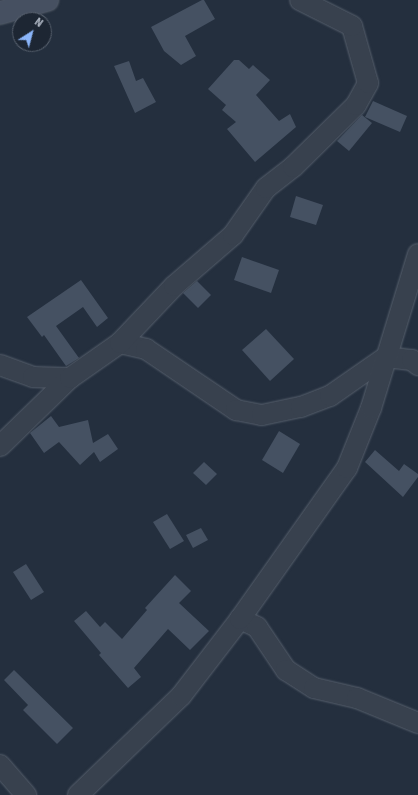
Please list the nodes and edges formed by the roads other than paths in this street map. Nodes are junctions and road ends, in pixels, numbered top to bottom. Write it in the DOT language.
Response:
graph roads {
  1 [pos="47,0"];
  2 [pos="300,0"];
  3 [pos="0,13"];
  4 [pos="418,254"];
  5 [pos="120,343"];
  6 [pos="386,357"];
  7 [pos="0,365"];
  8 [pos="418,365"];
  9 [pos="70,378"];
  10 [pos="0,446"];
  11 [pos="240,619"];
  12 [pos="418,723"];
  13 [pos="0,765"];
  14 [pos="26,795"];
  15 [pos="78,795"];
  1 -- 3 [label="main road"];
  2 -- 5 [label="street"];
  4 -- 6 [label="street"];
  5 -- 6 [label="street"];
  5 -- 9 [label="street"];
  6 -- 8 [label="street"];
  6 -- 11 [label="street"];
  7 -- 9 [label="street"];
  9 -- 10 [label="street"];
  11 -- 12 [label="street"];
  11 -- 15 [label="street"];
  13 -- 14 [label="street"];
}
